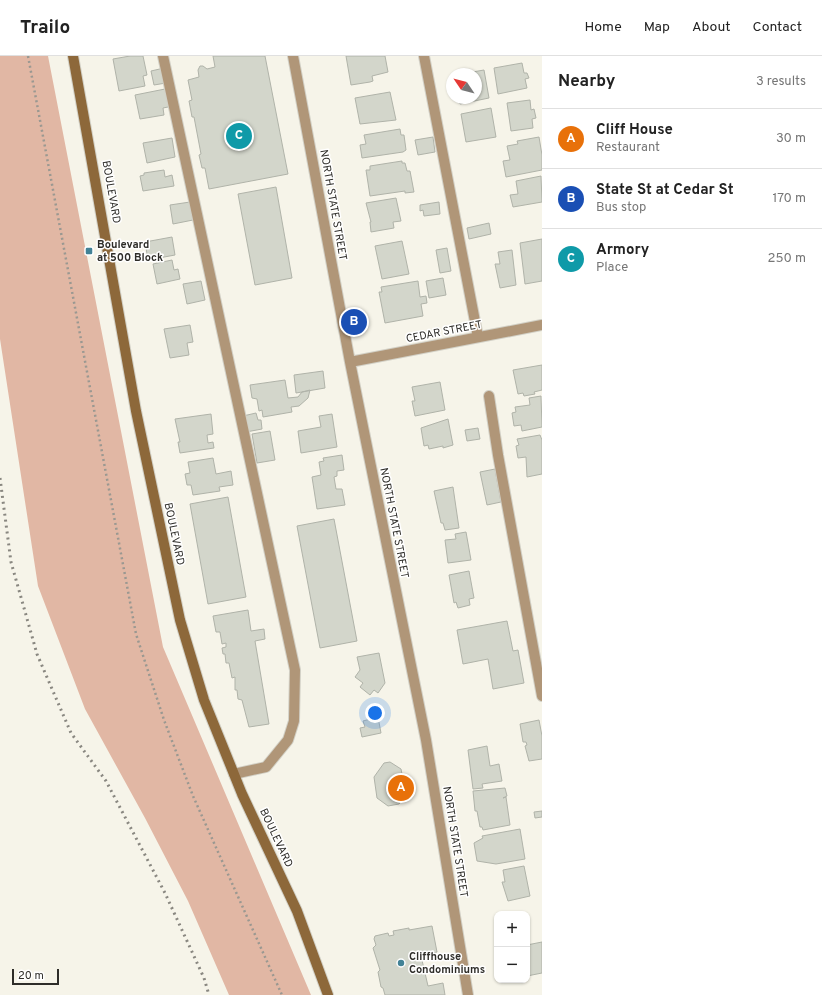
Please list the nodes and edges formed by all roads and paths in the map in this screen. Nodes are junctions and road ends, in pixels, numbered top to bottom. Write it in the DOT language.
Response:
graph roads {
  1 [pos="28,56"];
  2 [pos="73,56"];
  3 [pos="163,56"];
  4 [pos="294,56"];
  5 [pos="424,56"];
  6 [pos="542,325"];
  7 [pos="478,337"];
  8 [pos="350,362"];
  9 [pos="489,396"];
  10 [pos="542,696"];
  11 [pos="234,774"];
  12 [pos="282,995"];
  13 [pos="328,995"];
  14 [pos="468,995"];
  1 -- 12 [label="path"];
  2 -- 11 [label="main road, BOULEVARD"];
  3 -- 11 [label="street"];
  4 -- 8 [label="street, NORTH STATE STREET"];
  5 -- 7 [label="street"];
  6 -- 7 [label="street, CEDAR STREET"];
  7 -- 8 [label="street, CEDAR STREET"];
  8 -- 14 [label="street, NORTH STATE STREET"];
  9 -- 10 [label="street"];
  11 -- 13 [label="main road, BOULEVARD"];
}
